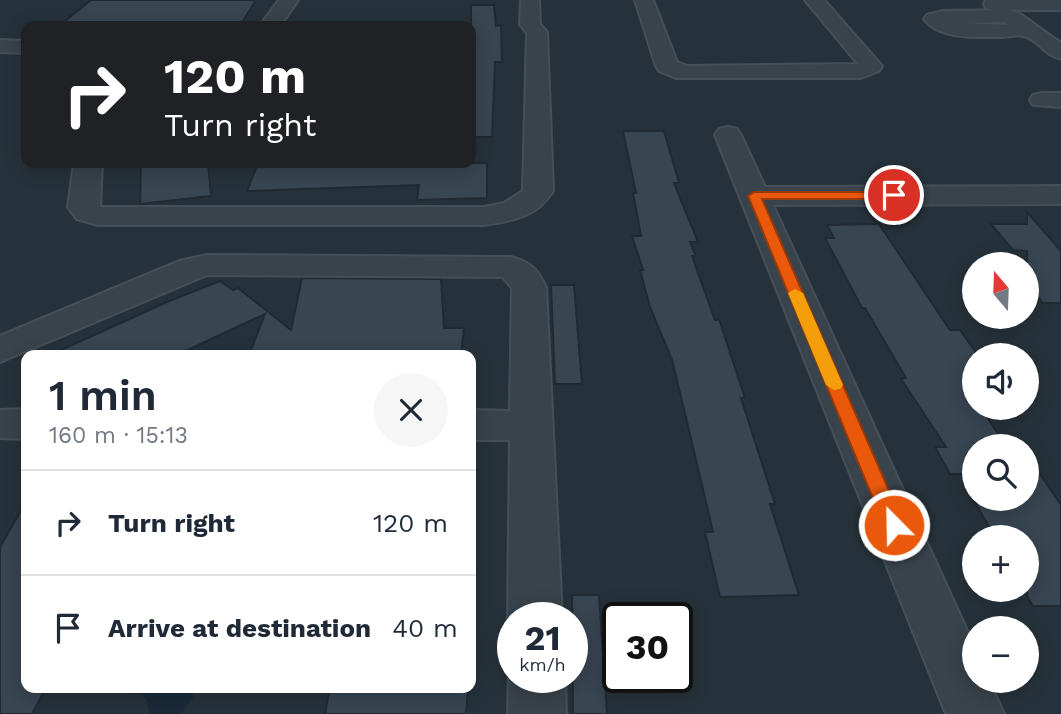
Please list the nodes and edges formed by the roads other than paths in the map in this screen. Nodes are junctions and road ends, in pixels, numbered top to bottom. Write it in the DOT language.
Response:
graph roads {
  1 [pos="289,0"];
  2 [pos="530,0"];
  3 [pos="644,0"];
  4 [pos="814,0"];
  5 [pos="990,2"];
  6 [pos="1061,4"];
  7 [pos="1010,16"];
  8 [pos="274,21"];
  9 [pos="1029,30"];
  10 [pos="0,46"];
  11 [pos="1056,46"];
  12 [pos="21,47"];
  13 [pos="728,135"];
  14 [pos="87,168"];
  15 [pos="1061,195"];
  16 [pos="754,196"];
  17 [pos="0,350"];
  18 [pos="476,425"];
  19 [pos="532,426"];
  20 [pos="536,602"];
  21 [pos="537,693"];
  22 [pos="537,714"];
  23 [pos="975,714"];
  1 -- 8 [label="street"];
  2 -- 14 [label="street"];
  3 -- 4 [label="street"];
  5 -- 6 [label="street"];
  5 -- 7 [label="street"];
  7 -- 9 [label="street"];
  7 -- 9 [label="street"];
  9 -- 11 [label="street"];
  10 -- 12 [label="street"];
  13 -- 16 [label="street"];
  15 -- 16 [label="street"];
  16 -- 23 [label="street"];
  17 -- 19 [label="street"];
  18 -- 19 [label="street"];
  19 -- 20 [label="street"];
  21 -- 22 [label="street"];
}
